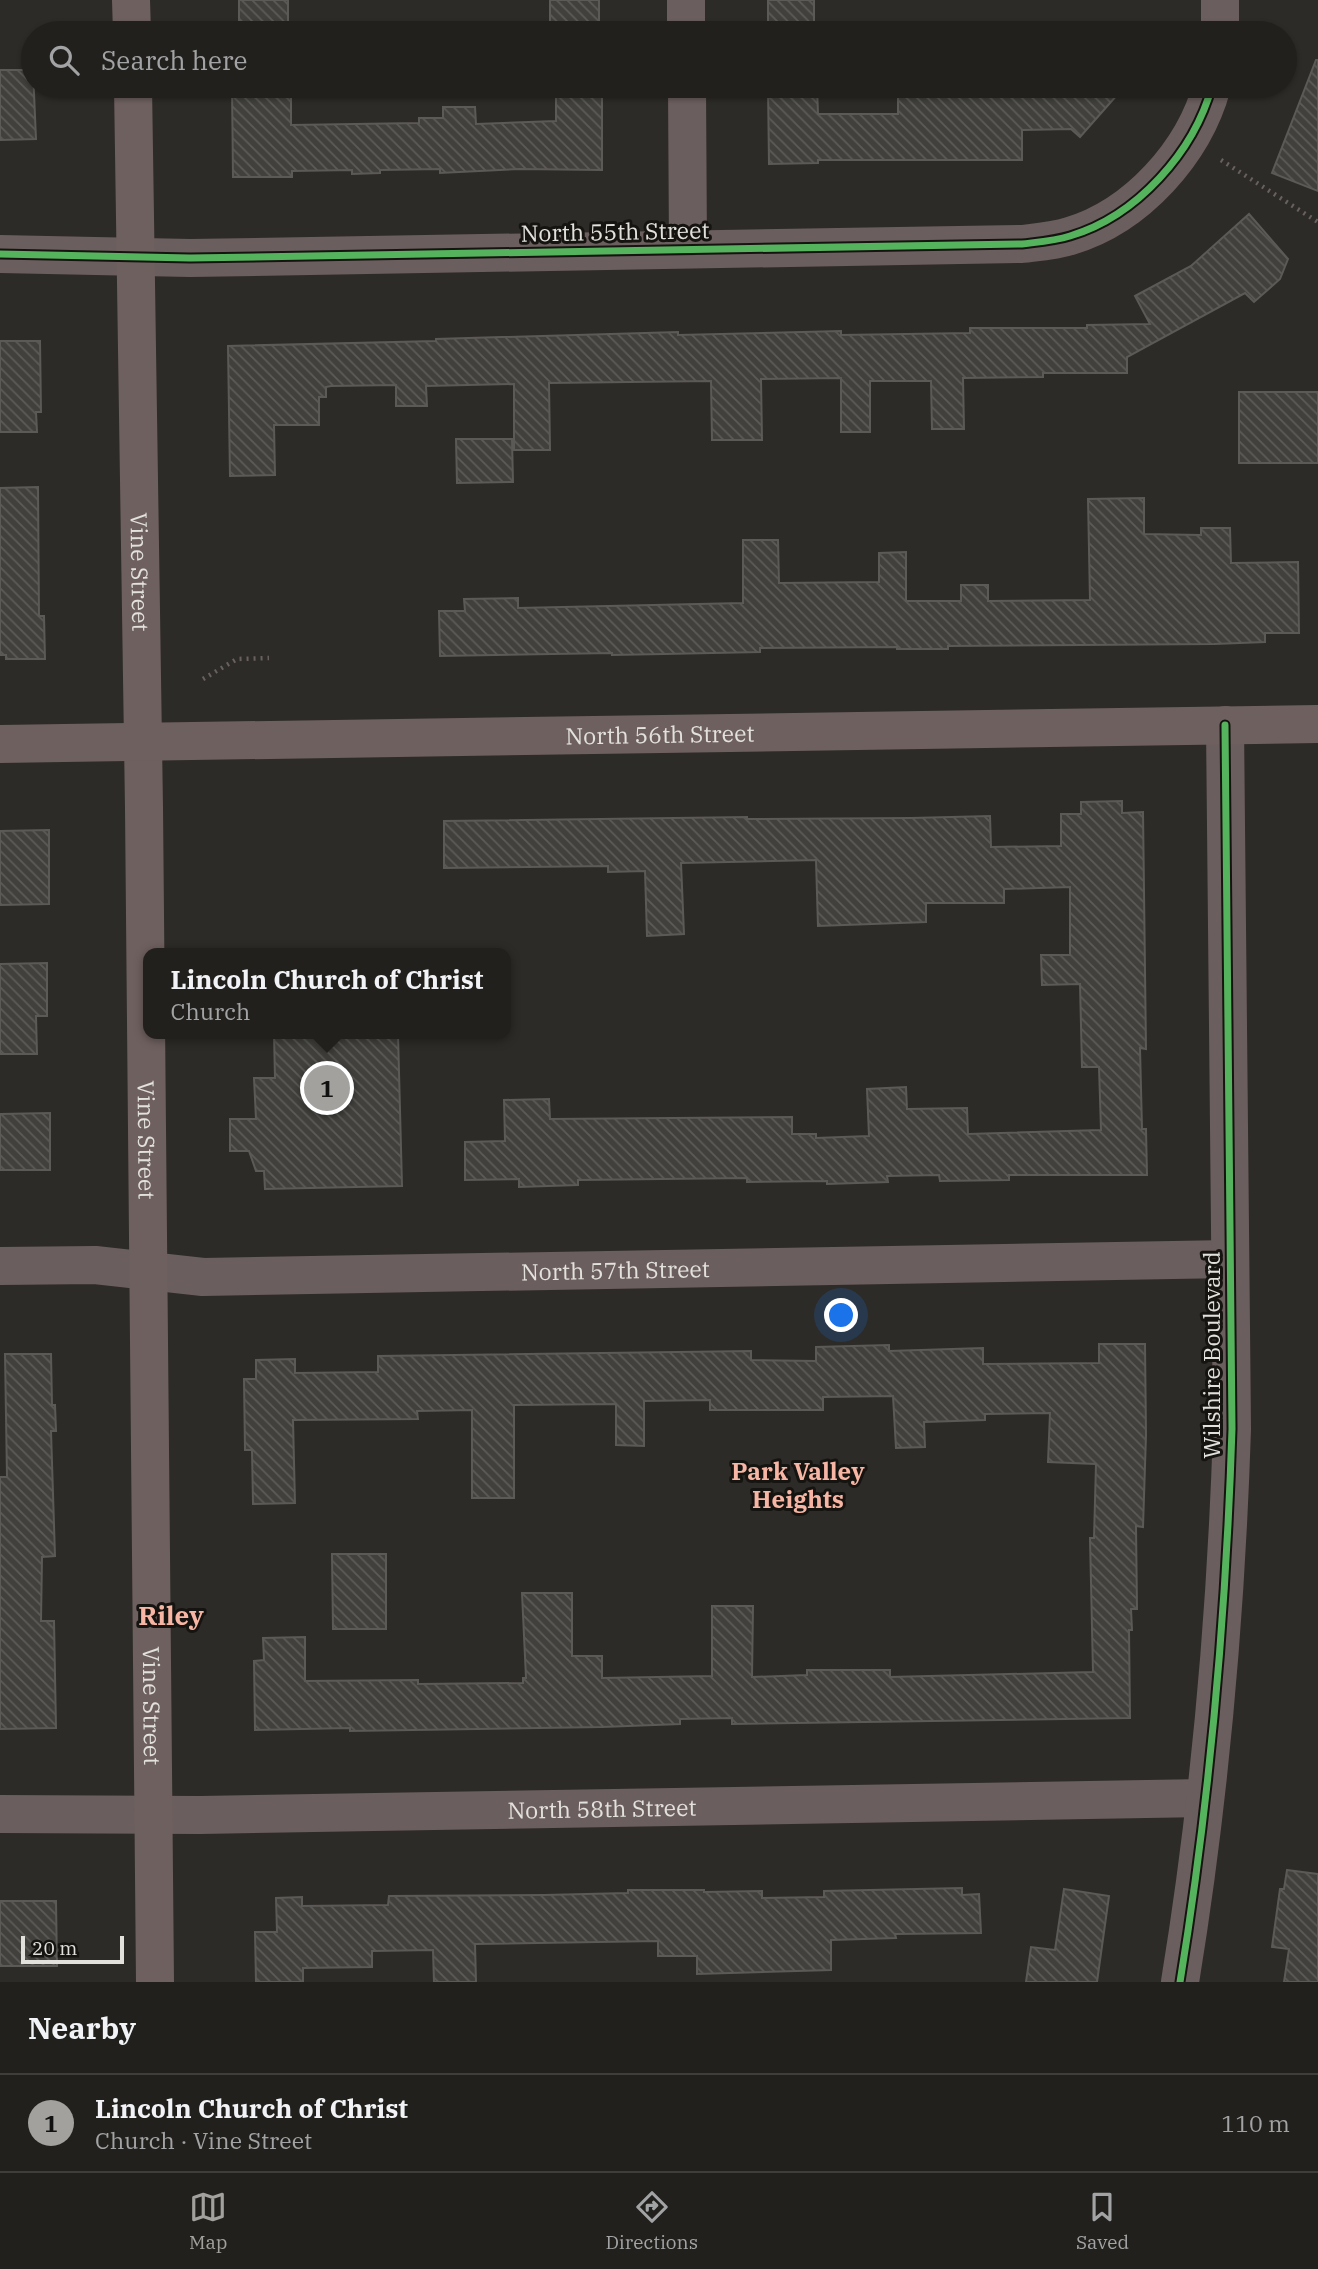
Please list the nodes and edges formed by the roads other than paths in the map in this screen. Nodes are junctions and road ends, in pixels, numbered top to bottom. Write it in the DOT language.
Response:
graph roads {
  1 [pos="131,0"];
  2 [pos="686,0"];
  3 [pos="1220,0"];
  4 [pos="132,21"];
  5 [pos="686,21"];
  6 [pos="1220,21"];
  7 [pos="133,98"];
  8 [pos="687,98"];
  9 [pos="1209,98"];
  10 [pos="688,249"];
  11 [pos="0,254"];
  12 [pos="135,257"];
  13 [pos="1318,724"];
  14 [pos="1225,725"];
  15 [pos="142,742"];
  16 [pos="0,744"];
  17 [pos="144,948"];
  18 [pos="145,1039"];
  19 [pos="1230,1259"];
  20 [pos="0,1266"];
  21 [pos="148,1269"];
  22 [pos="1205,1798"];
  23 [pos="0,1814"];
  24 [pos="154,1815"];
  25 [pos="155,1982"];
  26 [pos="1180,1982"];
  1 -- 4 [label="main road"];
  2 -- 5 [label="street"];
  3 -- 6 [label="street"];
  7 -- 12 [label="main road, Vine Street"];
  8 -- 10 [label="street"];
  9 -- 10 [label="street, North 55th Street"];
  10 -- 12 [label="street, North 55th Street"];
  11 -- 12 [label="street, North 55th Street"];
  12 -- 15 [label="main road, Vine Street"];
  13 -- 14 [label="main road, North 56th Street"];
  14 -- 15 [label="main road, North 56th Street"];
  14 -- 19 [label="street, Wilshire Boulevard"];
  15 -- 16 [label="main road, North 56th Street"];
  15 -- 17 [label="main road, Vine Street"];
  18 -- 21 [label="main road, Vine Street"];
  19 -- 21 [label="street, North 57th Street"];
  19 -- 22 [label="street, Wilshire Boulevard"];
  20 -- 21 [label="street, North 57th Street"];
  21 -- 24 [label="main road, Vine Street"];
  22 -- 24 [label="street, North 58th Street"];
  22 -- 26 [label="street, Wilshire Boulevard"];
  23 -- 24 [label="street, North 58th Street"];
  24 -- 25 [label="main road, Vine Street"];
}
